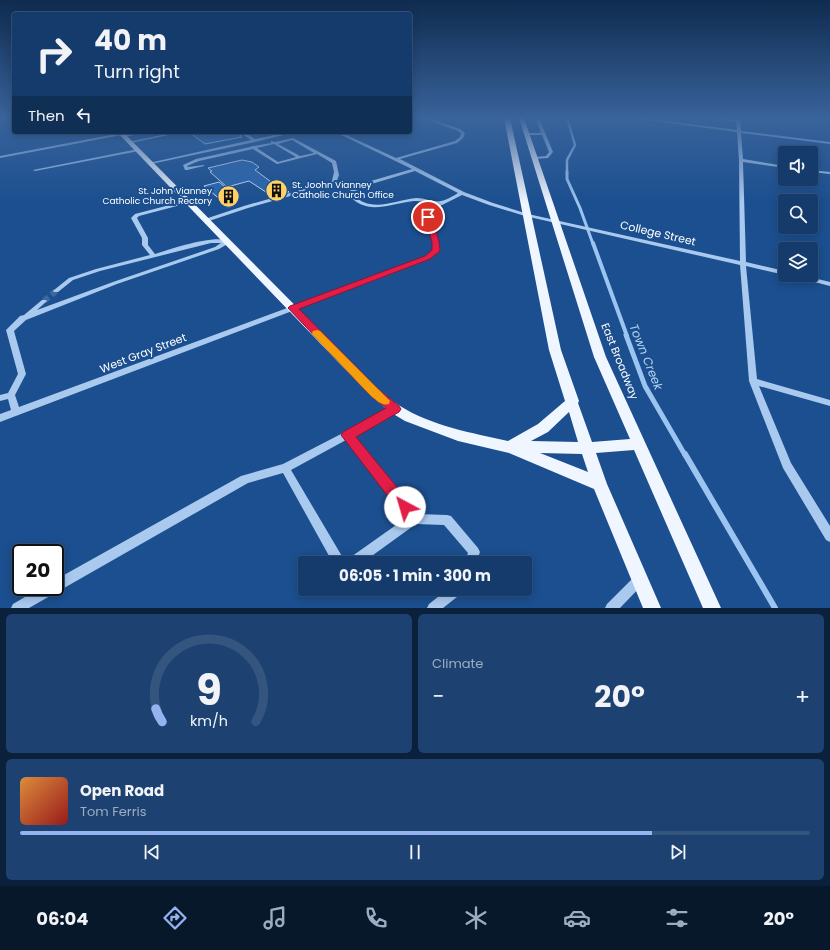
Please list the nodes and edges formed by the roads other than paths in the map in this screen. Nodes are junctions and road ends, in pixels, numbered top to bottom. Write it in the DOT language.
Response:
graph roads {
  1 [pos="63,146"];
  2 [pos="134,146"];
  3 [pos="229,146"];
  4 [pos="251,146"];
  5 [pos="261,146"];
  6 [pos="281,146"];
  7 [pos="307,146"];
  8 [pos="368,146"];
  9 [pos="441,146"];
  10 [pos="513,146"];
  11 [pos="531,146"];
  12 [pos="548,146"];
  13 [pos="740,146"];
  14 [pos="254,148"];
  15 [pos="138,150"];
  16 [pos="318,153"];
  17 [pos="0,157"];
  18 [pos="299,157"];
  19 [pos="535,158"];
  20 [pos="396,159"];
  21 [pos="741,160"];
  22 [pos="151,163"];
  23 [pos="202,166"];
  24 [pos="778,166"];
  25 [pos="416,169"];
  26 [pos="35,170"];
  27 [pos="818,172"];
  28 [pos="830,173"];
  29 [pos="462,193"];
  30 [pos="189,202"];
  31 [pos="441,204"];
  32 [pos="526,214"];
  33 [pos="207,220"];
  34 [pos="555,220"];
  35 [pos="228,242"];
  36 [pos="153,255"];
  37 [pos="743,263"];
  38 [pos="778,271"];
  39 [pos="818,281"];
  40 [pos="830,284"];
  41 [pos="56,291"];
  42 [pos="44,301"];
  43 [pos="293,308"];
  44 [pos="23,318"];
  45 [pos="754,380"];
  46 [pos="11,396"];
  47 [pos="0,398"];
  48 [pos="572,401"];
  49 [pos="830,403"];
  50 [pos="395,409"];
  51 [pos="16,412"];
  52 [pos="0,418"];
  53 [pos="348,435"];
  54 [pos="638,444"];
  55 [pos="510,446"];
  56 [pos="587,448"];
  57 [pos="285,468"];
  58 [pos="600,484"];
  59 [pos="414,519"];
  60 [pos="830,536"];
  61 [pos="336,556"];
  62 [pos="362,556"];
  63 [pos="473,556"];
  64 [pos="640,579"];
  65 [pos="64,582"];
  66 [pos="39,596"];
  67 [pos="449,596"];
  68 [pos="17,608"];
  69 [pos="433,608"];
  70 [pos="611,608"];
  71 [pos="652,608"];
  72 [pos="712,608"];
  1 -- 17 [label="street"];
  2 -- 15 [label="main road"];
  3 -- 22 [label="street"];
  4 -- 14 [label="street"];
  5 -- 14 [label="street"];
  6 -- 18 [label="street"];
  7 -- 16 [label="street"];
  8 -- 20 [label="street, College Street"];
  9 -- 20 [label="street"];
  10 -- 32 [label="main road"];
  11 -- 19 [label="main road, East Broadway"];
  12 -- 19 [label="street"];
  13 -- 21 [label="street"];
  14 -- 18 [label="street"];
  14 -- 23 [label="street"];
  15 -- 22 [label="main road"];
  15 -- 26 [label="street"];
  16 -- 18 [label="street"];
  16 -- 33 [label="street"];
  19 -- 34 [label="main road, East Broadway"];
  20 -- 25 [label="street, College Street"];
  21 -- 24 [label="street"];
  21 -- 37 [label="street"];
  22 -- 30 [label="main road"];
  25 -- 29 [label="street, College Street"];
  25 -- 31 [label="street"];
  27 -- 28 [label="street"];
  29 -- 31 [label="street"];
  29 -- 32 [label="street, College Street"];
  30 -- 33 [label="main road"];
  30 -- 36 [label="street"];
  31 -- 43 [label="street, West Gray Street"];
  32 -- 34 [label="street, College Street"];
  32 -- 48 [label="main road"];
  33 -- 35 [label="main road"];
  34 -- 37 [label="street, College Street"];
  34 -- 54 [label="main road, East Broadway"];
  35 -- 36 [label="street"];
  35 -- 43 [label="main road"];
  35 -- 44 [label="street"];
  36 -- 41 [label="street"];
  37 -- 38 [label="street, College Street"];
  37 -- 45 [label="street"];
  39 -- 40 [label="street"];
  42 -- 44 [label="street"];
  43 -- 50 [label="main road"];
  43 -- 51 [label="street, West Gray Street"];
  44 -- 46 [label="street"];
  45 -- 49 [label="street"];
  45 -- 60 [label="street"];
  46 -- 47 [label="street"];
  46 -- 51 [label="street"];
  48 -- 55 [label="main road"];
  48 -- 56 [label="main road"];
  50 -- 53 [label="street"];
  50 -- 55 [label="main road"];
  51 -- 52 [label="street, West Gray Street"];
  53 -- 57 [label="street"];
  53 -- 59 [label="street"];
  54 -- 56 [label="main road"];
  54 -- 72 [label="main road, East Broadway"];
  55 -- 56 [label="main road"];
  55 -- 58 [label="main road"];
  56 -- 58 [label="main road"];
  57 -- 61 [label="street"];
  57 -- 65 [label="street"];
  58 -- 64 [label="main road"];
  59 -- 62 [label="street"];
  59 -- 63 [label="street"];
  64 -- 70 [label="street"];
  64 -- 71 [label="main road"];
  66 -- 68 [label="street"];
  67 -- 69 [label="street"];
}
